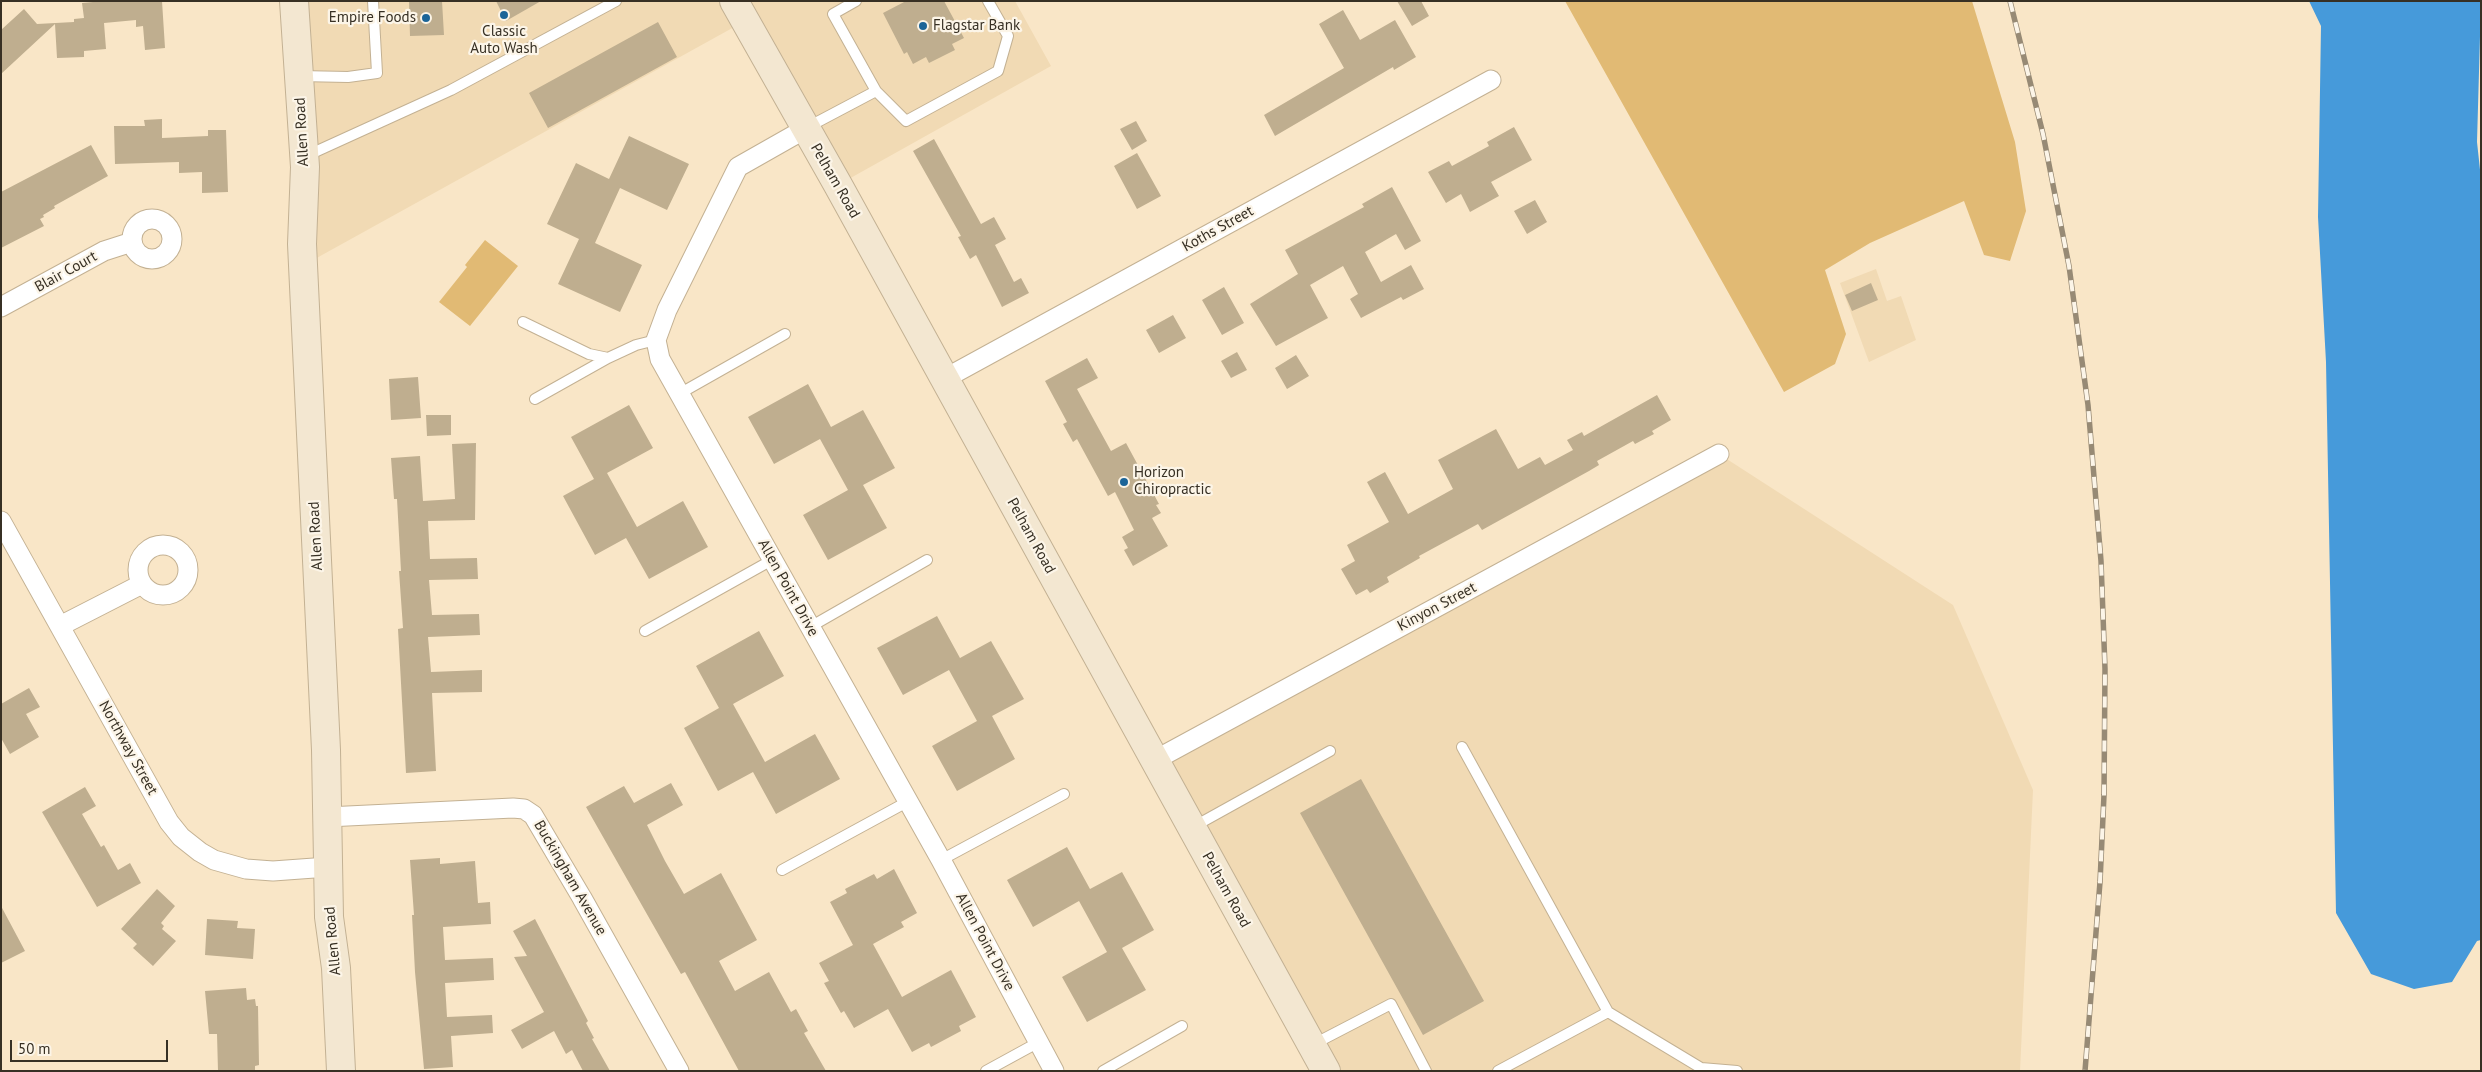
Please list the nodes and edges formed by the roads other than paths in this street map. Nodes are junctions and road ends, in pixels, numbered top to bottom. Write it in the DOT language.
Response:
graph roads {
  1 [pos="294,1"];
  2 [pos="373,1"];
  3 [pos="616,1"];
  4 [pos="734,1"];
  5 [pos="856,1"];
  6 [pos="988,1"];
  7 [pos="298,76"];
  8 [pos="1491,80"];
  9 [pos="876,91"];
  10 [pos="805,129"];
  11 [pos="304,157"];
  12 [pos="132,242"];
  13 [pos="1,307"];
  14 [pos="523,322"];
  15 [pos="785,334"];
  16 [pos="656,340"];
  17 [pos="608,358"];
  18 [pos="944,379"];
  19 [pos="679,394"];
  20 [pos="535,399"];
  21 [pos="1719,454"];
  22 [pos="1,521"];
  23 [pos="772,560"];
  24 [pos="928,560"];
  25 [pos="142,584"];
  26 [pos="60,626"];
  27 [pos="810,627"];
  28 [pos="644,631"];
  29 [pos="1462,747"];
  30 [pos="1330,751"];
  31 [pos="1155,760"];
  32 [pos="1064,794"];
  33 [pos="907,802"];
  34 [pos="327,817"];
  35 [pos="1192,828"];
  36 [pos="941,860"];
  37 [pos="328,867"];
  38 [pos="782,870"];
  39 [pos="1608,1012"];
  40 [pos="1182,1026"];
  41 [pos="1039,1042"];
  42 [pos="1312,1045"];
  43 [pos="341,1071"];
  44 [pos="679,1071"];
  45 [pos="986,1071"];
  46 [pos="1054,1071"];
  47 [pos="1102,1071"];
  48 [pos="1326,1071"];
  49 [pos="1426,1071"];
  50 [pos="1498,1071"];
  51 [pos="1737,1071"];
  1 -- 7 [label="main road, Allen Road"];
  2 -- 7 [label="lane"];
  3 -- 11 [label="lane"];
  4 -- 10 [label="main road, Pelham Road"];
  5 -- 9 [label="lane"];
  6 -- 9 [label="lane"];
  7 -- 11 [label="main road, Allen Road"];
  8 -- 18 [label="street, Koths Street"];
  9 -- 10 [label="lane"];
  10 -- 16 [label="street"];
  10 -- 18 [label="main road, Pelham Road"];
  11 -- 34 [label="main road, Allen Road"];
  12 -- 13 [label="street, Blair Court"];
  14 -- 17 [label="lane"];
  15 -- 19 [label="lane"];
  16 -- 17 [label="lane"];
  16 -- 19 [label="street, Allen Point Drive"];
  17 -- 20 [label="lane"];
  18 -- 31 [label="main road, Pelham Road"];
  19 -- 23 [label="street, Allen Point Drive"];
  21 -- 31 [label="street, Kinyon Street"];
  22 -- 26 [label="street, Northway Street"];
  23 -- 27 [label="street, Allen Point Drive"];
  23 -- 28 [label="lane"];
  24 -- 27 [label="lane"];
  25 -- 26 [label="street"];
  26 -- 37 [label="street, Northway Street"];
  27 -- 33 [label="street, Allen Point Drive"];
  29 -- 39 [label="lane"];
  30 -- 35 [label="lane"];
  31 -- 35 [label="main road, Pelham Road"];
  32 -- 36 [label="lane"];
  33 -- 36 [label="street, Allen Point Drive"];
  33 -- 38 [label="lane"];
  34 -- 37 [label="main road, Allen Road"];
  34 -- 44 [label="street, Buckingham Avenue"];
  35 -- 42 [label="main road, Pelham Road"];
  36 -- 41 [label="street, Allen Point Drive"];
  37 -- 43 [label="main road, Allen Road"];
  39 -- 50 [label="lane"];
  39 -- 51 [label="lane"];
  40 -- 47 [label="lane"];
  41 -- 45 [label="lane"];
  41 -- 46 [label="street, Allen Point Drive"];
  42 -- 48 [label="main road, Pelham Road"];
  42 -- 49 [label="lane"];
}
